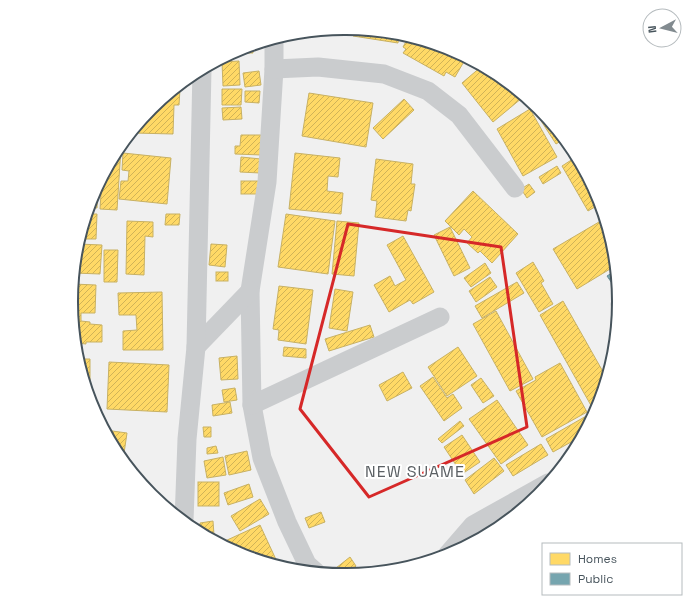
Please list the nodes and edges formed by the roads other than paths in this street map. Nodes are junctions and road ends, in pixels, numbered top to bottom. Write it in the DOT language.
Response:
graph roads {
  1 [pos="274,45"];
  2 [pos="274,69"];
  3 [pos="202,77"];
  4 [pos="515,188"];
  5 [pos="250,291"];
  6 [pos="440,317"];
  7 [pos="196,347"];
  8 [pos="252,405"];
  9 [pos="530,493"];
  10 [pos="184,514"];
  11 [pos="457,544"];
  12 [pos="309,566"];
  1 -- 2 [label="street"];
  2 -- 4 [label="street"];
  2 -- 5 [label="street"];
  3 -- 7 [label="street"];
  5 -- 7 [label="street"];
  5 -- 8 [label="street"];
  6 -- 8 [label="street"];
  7 -- 10 [label="street"];
  8 -- 12 [label="street"];
  9 -- 11 [label="street"];
}
